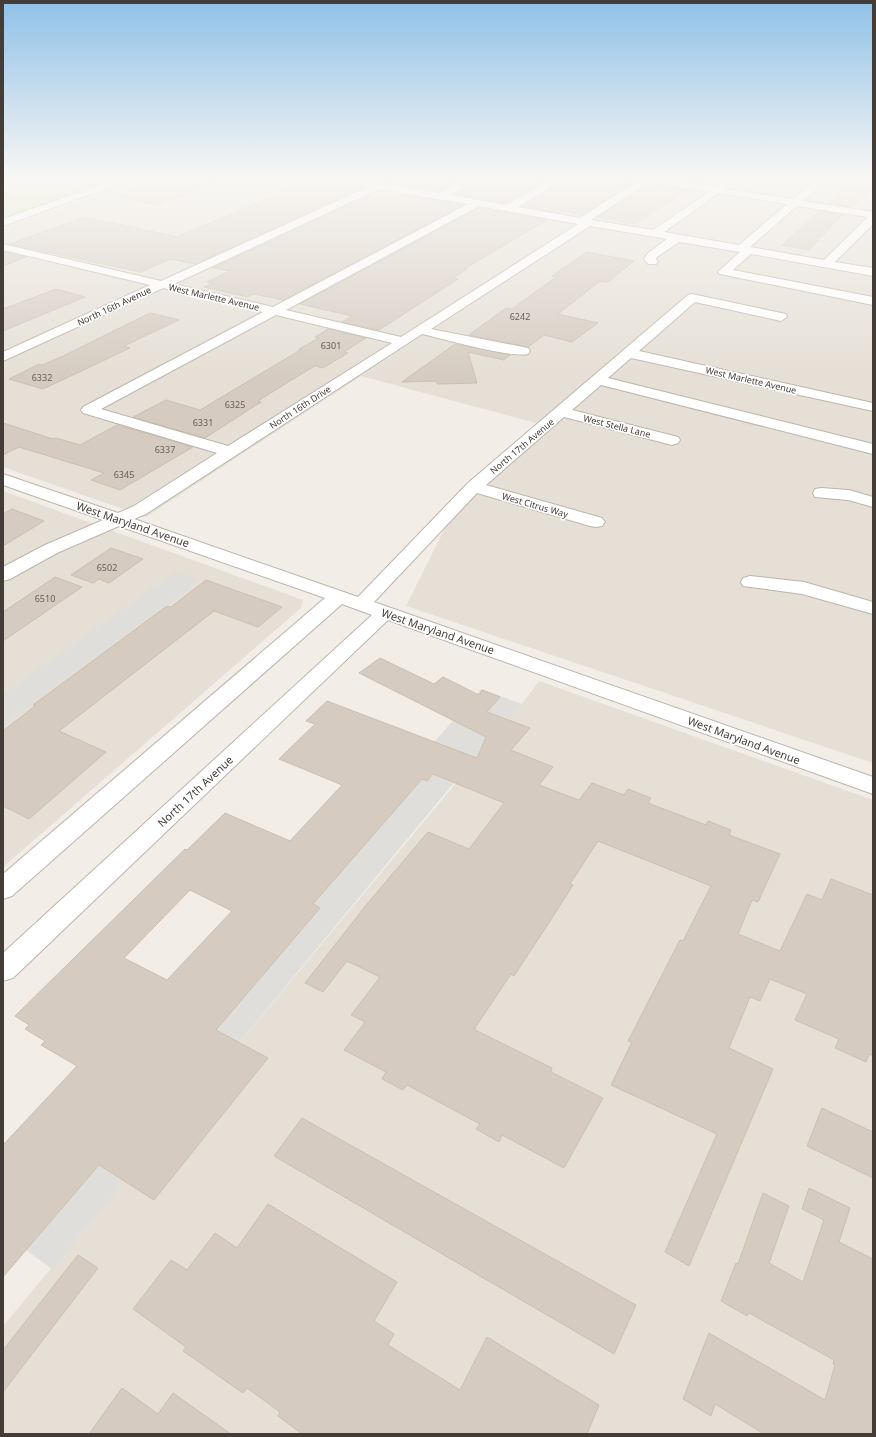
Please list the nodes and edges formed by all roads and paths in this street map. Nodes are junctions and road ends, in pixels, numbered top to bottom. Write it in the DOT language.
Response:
graph roads {
  1 [pos="248,245"];
  2 [pos="400,245"];
  3 [pos="549,245"];
  4 [pos="667,245"];
  5 [pos="717,245"];
  6 [pos="750,245"];
  7 [pos="845,245"];
  8 [pos="3,247"];
  9 [pos="745,250"];
  10 [pos="652,262"];
  11 [pos="827,264"];
  12 [pos="873,272"];
  13 [pos="161,285"];
  14 [pos="873,301"];
  15 [pos="274,311"];
  16 [pos="781,317"];
  17 [pos="420,330"];
  18 [pos="402,341"];
  19 [pos="523,351"];
  20 [pos="628,353"];
  21 [pos="3,357"];
  22 [pos="599,380"];
  23 [pos="873,407"];
  24 [pos="562,412"];
  25 [pos="672,440"];
  26 [pos="873,448"];
  27 [pos="230,452"];
  28 [pos="8,486"];
  29 [pos="474,487"];
  30 [pos="821,493"];
  31 [pos="873,502"];
  32 [pos="119,519"];
  33 [pos="596,522"];
  34 [pos="3,574"];
  35 [pos="750,582"];
  36 [pos="339,596"];
  37 [pos="362,604"];
  38 [pos="873,608"];
  39 [pos="386,612"];
  40 [pos="873,786"];
  41 [pos="3,889"];
  42 [pos="3,970"];
  1 -- 13 [label="street, North 16th Avenue"];
  2 -- 15 [label="street"];
  3 -- 17 [label="street, North 16th Drive"];
  4 -- 10 [label="street"];
  5 -- 9 [label="street"];
  6 -- 9 [label="street"];
  7 -- 11 [label="street"];
  8 -- 13 [label="street, West Marlette Avenue"];
  9 -- 11 [label="street"];
  9 -- 14 [label="street"];
  11 -- 12 [label="street"];
  13 -- 15 [label="street, West Marlette Avenue"];
  13 -- 21 [label="street, North 16th Avenue"];
  15 -- 18 [label="street, West Marlette Avenue"];
  15 -- 27 [label="street"];
  16 -- 20 [label="street, North 17th Avenue"];
  17 -- 18 [label="street, North 16th Drive"];
  17 -- 19 [label="street"];
  18 -- 27 [label="street, North 16th Drive"];
  20 -- 22 [label="street, North 17th Avenue"];
  20 -- 23 [label="street, West Marlette Avenue"];
  22 -- 24 [label="street, North 17th Avenue"];
  22 -- 26 [label="street"];
  24 -- 25 [label="street, West Stella Lane"];
  24 -- 29 [label="street, North 17th Avenue"];
  27 -- 32 [label="street, North 16th Drive"];
  28 -- 32 [label="street, West Maryland Avenue"];
  29 -- 33 [label="street, West Citrus Way"];
  29 -- 37 [label="street, North 17th Avenue"];
  30 -- 31 [label="street"];
  32 -- 34 [label="street, North 16th Drive"];
  32 -- 36 [label="street, West Maryland Avenue"];
  35 -- 38 [label="street"];
  36 -- 37 [label="street, West Maryland Avenue"];
  36 -- 41 [label="street"];
  37 -- 39 [label="street, West Maryland Avenue"];
  39 -- 40 [label="street, West Maryland Avenue"];
  39 -- 42 [label="street, North 17th Avenue"];
}
